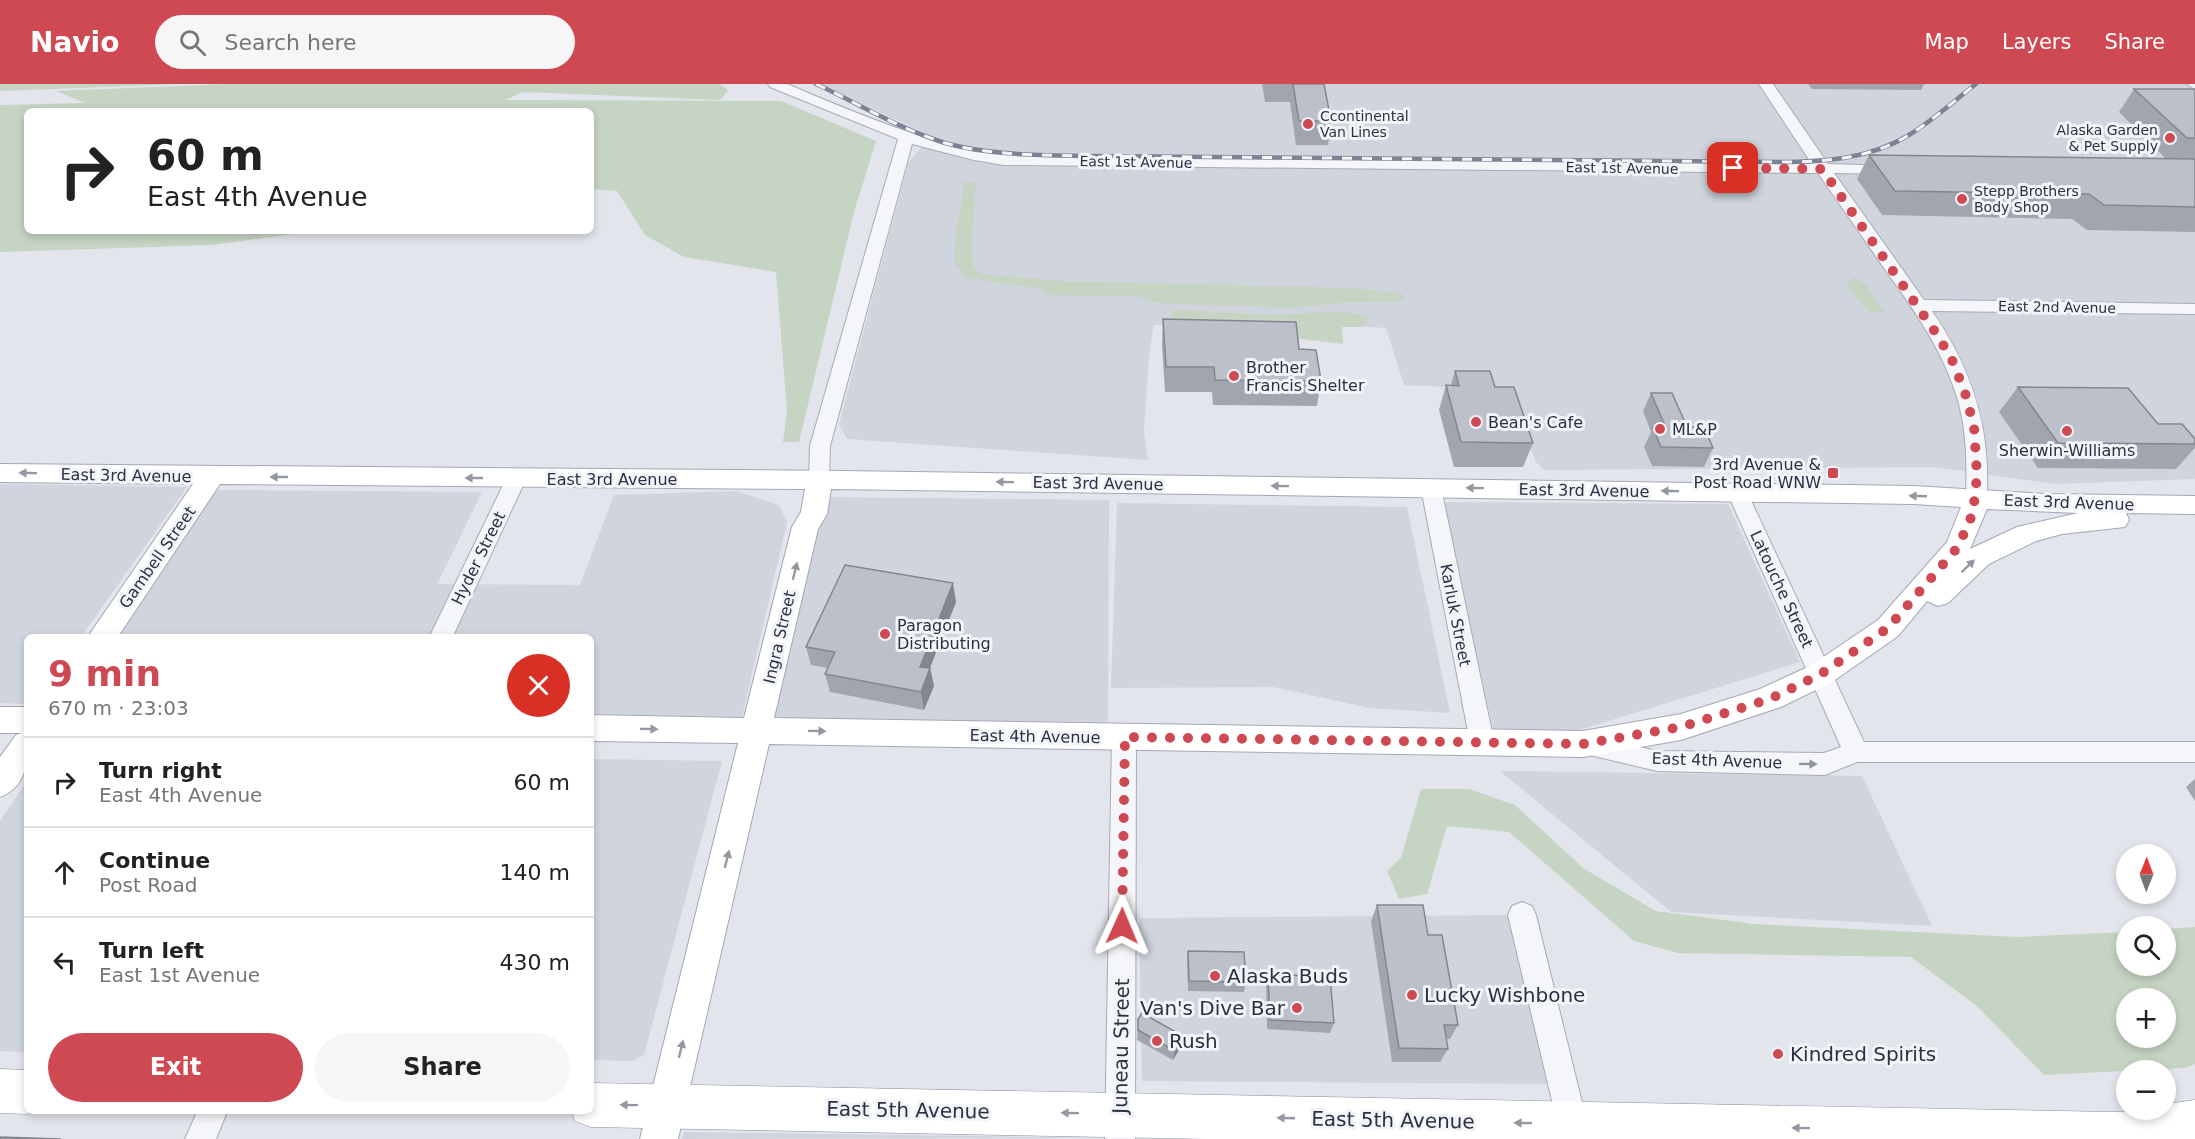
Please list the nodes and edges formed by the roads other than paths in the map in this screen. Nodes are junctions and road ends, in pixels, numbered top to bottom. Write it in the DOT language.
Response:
graph roads {
  1 [pos="775,84"];
  2 [pos="1766,84"];
  3 [pos="906,138"];
  4 [pos="1822,169"];
  5 [pos="1904,169"];
  6 [pos="1918,305"];
  7 [pos="2195,309"];
  8 [pos="0,473"];
  9 [pos="212,476"];
  10 [pos="516,479"];
  11 [pos="743,479"];
  12 [pos="819,480"];
  13 [pos="1431,488"];
  14 [pos="1737,492"];
  15 [pos="1976,499"];
  16 [pos="2183,505"];
  17 [pos="805,528"];
  18 [pos="104,634"];
  19 [pos="442,634"];
  20 [pos="1821,674"];
  21 [pos="0,720"];
  22 [pos="24,720"];
  23 [pos="594,728"];
  24 [pos="758,730"];
  25 [pos="1125,737"];
  26 [pos="1482,742"];
  27 [pos="1583,744"];
  28 [pos="24,748"];
  29 [pos="1856,752"];
  30 [pos="2195,752"];
  31 [pos="0,783"];
  32 [pos="1522,915"];
  33 [pos="0,1091"];
  34 [pos="24,1092"];
  35 [pos="594,1106"];
  36 [pos="211,1114"];
  37 [pos="663,1122"];
  38 [pos="2195,1122"];
  39 [pos="1120,1126"];
  40 [pos="1574,1131"];
  41 [pos="200,1139"];
  1 -- 3 [label="street, East 1st Avenue"];
  2 -- 4 [label="street"];
  3 -- 4 [label="street, East 1st Avenue"];
  3 -- 12 [label="street, Ingra Street"];
  4 -- 5 [label="street, East 1st Avenue"];
  4 -- 6 [label="street"];
  6 -- 7 [label="street, East 2nd Avenue"];
  6 -- 15 [label="street"];
  9 -- 8 [label="main road, East 3rd Avenue, one-way"];
  10 -- 9 [label="main road, East 3rd Avenue, one-way"];
  9 -- 18 [label="main road, Gambell Street"];
  10 -- 11 [label="main road, East 3rd Avenue"];
  10 -- 19 [label="street, Hyder Street"];
  11 -- 12 [label="main road, East 3rd Avenue"];
  11 -- 17 [label="main road"];
  13 -- 12 [label="main road, East 3rd Avenue, one-way"];
  12 -- 17 [label="main road, Ingra Street"];
  14 -- 13 [label="main road, East 3rd Avenue, one-way"];
  13 -- 26 [label="street, Karluk Street"];
  15 -- 14 [label="main road, East 3rd Avenue, one-way"];
  14 -- 20 [label="street, Latouche Street"];
  15 -- 16 [label="main road, East 3rd Avenue"];
  15 -- 20 [label="main road"];
  20 -- 16 [label="main road, one-way"];
  24 -- 17 [label="main road, Ingra Street, one-way"];
  20 -- 27 [label="main road"];
  20 -- 29 [label="street, Latouche Street"];
  21 -- 22 [label="main road"];
  23 -- 24 [label="main road, East 4th Avenue, one-way"];
  24 -- 25 [label="main road, East 4th Avenue, one-way"];
  37 -- 24 [label="main road, Ingra Street, one-way"];
  25 -- 26 [label="main road, East 4th Avenue"];
  25 -- 39 [label="street, Juneau Street"];
  26 -- 27 [label="main road, East 4th Avenue"];
  27 -- 29 [label="street, East 4th Avenue, one-way"];
  28 -- 31 [label="main road"];
  29 -- 30 [label="street, East 4th Avenue"];
  32 -- 40 [label="street"];
  33 -- 34 [label="highway"];
  37 -- 35 [label="highway, East 5th Avenue, one-way"];
  36 -- 41 [label="street"];
  39 -- 37 [label="highway, East 5th Avenue, one-way"];
  38 -- 40 [label="highway, East 5th Avenue, one-way"];
  40 -- 39 [label="highway, East 5th Avenue, one-way"];
}
